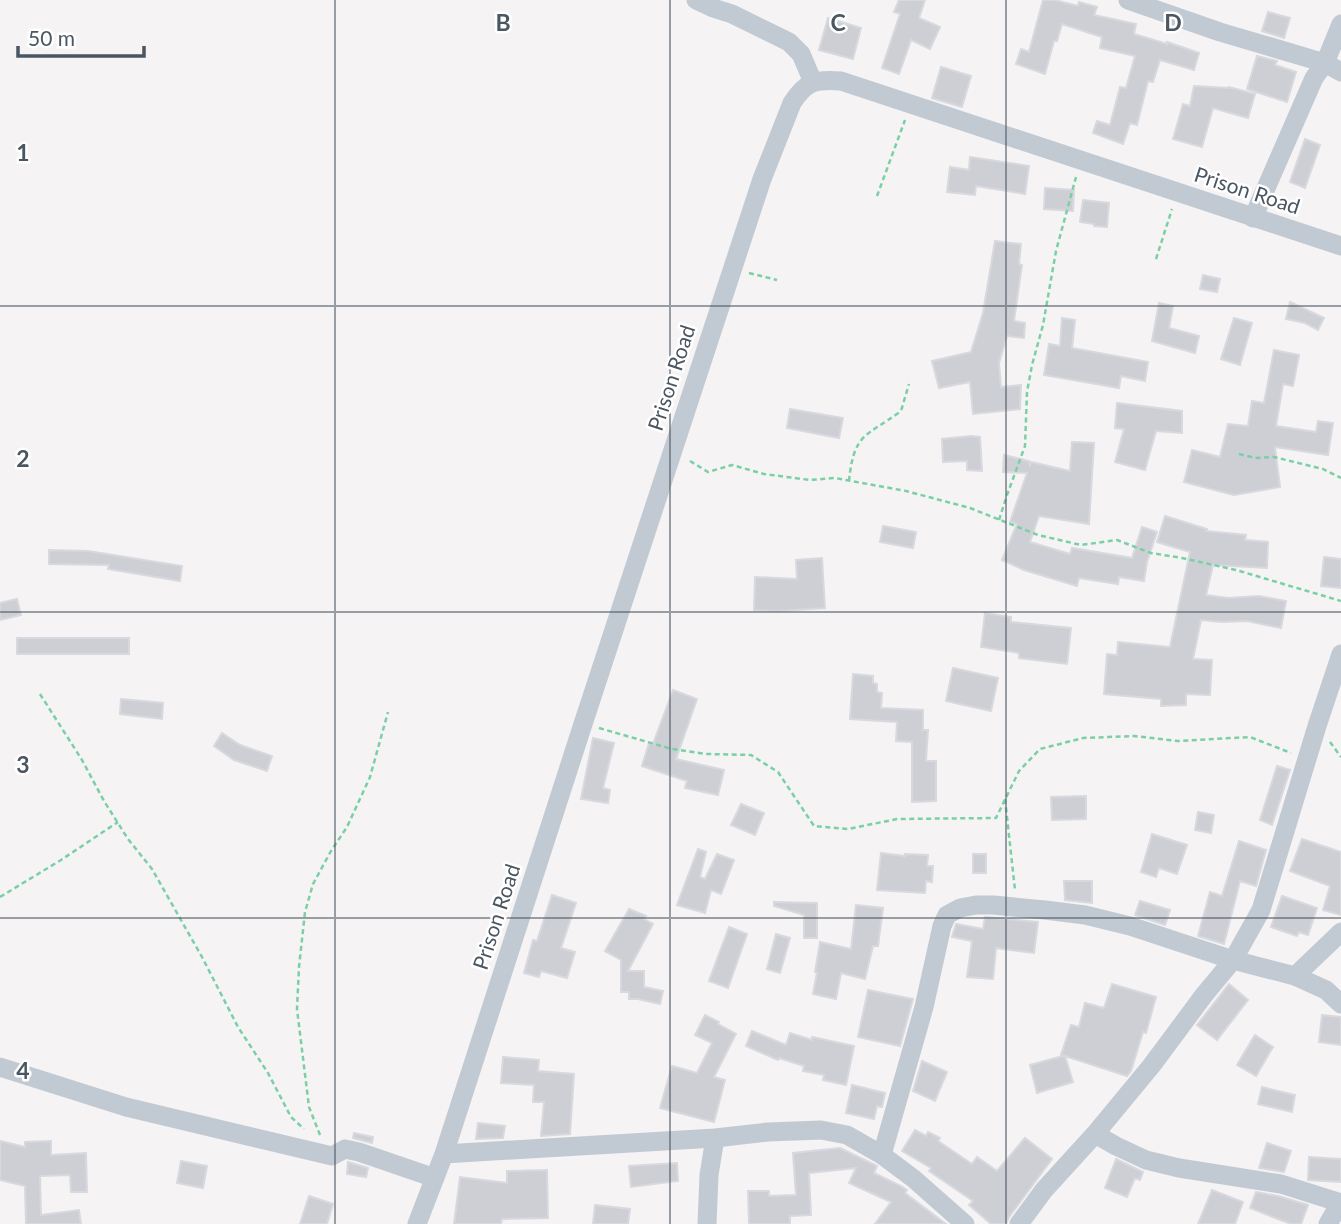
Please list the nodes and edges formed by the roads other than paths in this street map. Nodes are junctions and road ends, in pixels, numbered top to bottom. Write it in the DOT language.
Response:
graph roads {
  1 [pos="696,0"];
  2 [pos="1128,0"];
  3 [pos="734,7"];
  4 [pos="1341,24"];
  5 [pos="1333,67"];
  6 [pos="813,82"];
  7 [pos="1252,218"];
  8 [pos="1341,246"];
  9 [pos="1341,654"];
  10 [pos="1341,932"];
  11 [pos="1233,960"];
  12 [pos="1295,976"];
  13 [pos="1341,1004"];
  14 [pos="0,1067"];
  15 [pos="1095,1134"];
  16 [pos="715,1138"];
  17 [pos="444,1154"];
  18 [pos="882,1155"];
  19 [pos="435,1178"];
  20 [pos="1341,1203"];
  21 [pos="417,1224"];
  22 [pos="707,1224"];
  23 [pos="965,1224"];
  24 [pos="1019,1224"];
  25 [pos="1328,1224"];
  1 -- 3 [label="street"];
  2 -- 5 [label="street"];
  3 -- 6 [label="street"];
  4 -- 5 [label="street"];
  5 -- 7 [label="street"];
  6 -- 7 [label="street, Prison Road"];
  6 -- 17 [label="street, Prison Road"];
  7 -- 8 [label="street, Prison Road"];
  9 -- 11 [label="street"];
  10 -- 12 [label="street"];
  11 -- 12 [label="street"];
  11 -- 15 [label="street"];
  11 -- 18 [label="street"];
  12 -- 13 [label="street"];
  14 -- 19 [label="street"];
  15 -- 20 [label="street"];
  15 -- 24 [label="street"];
  16 -- 17 [label="street"];
  16 -- 18 [label="street"];
  16 -- 22 [label="street"];
  17 -- 19 [label="street, Prison Road"];
  18 -- 23 [label="street"];
  19 -- 21 [label="street, Prison Road"];
  20 -- 25 [label="street"];
}
